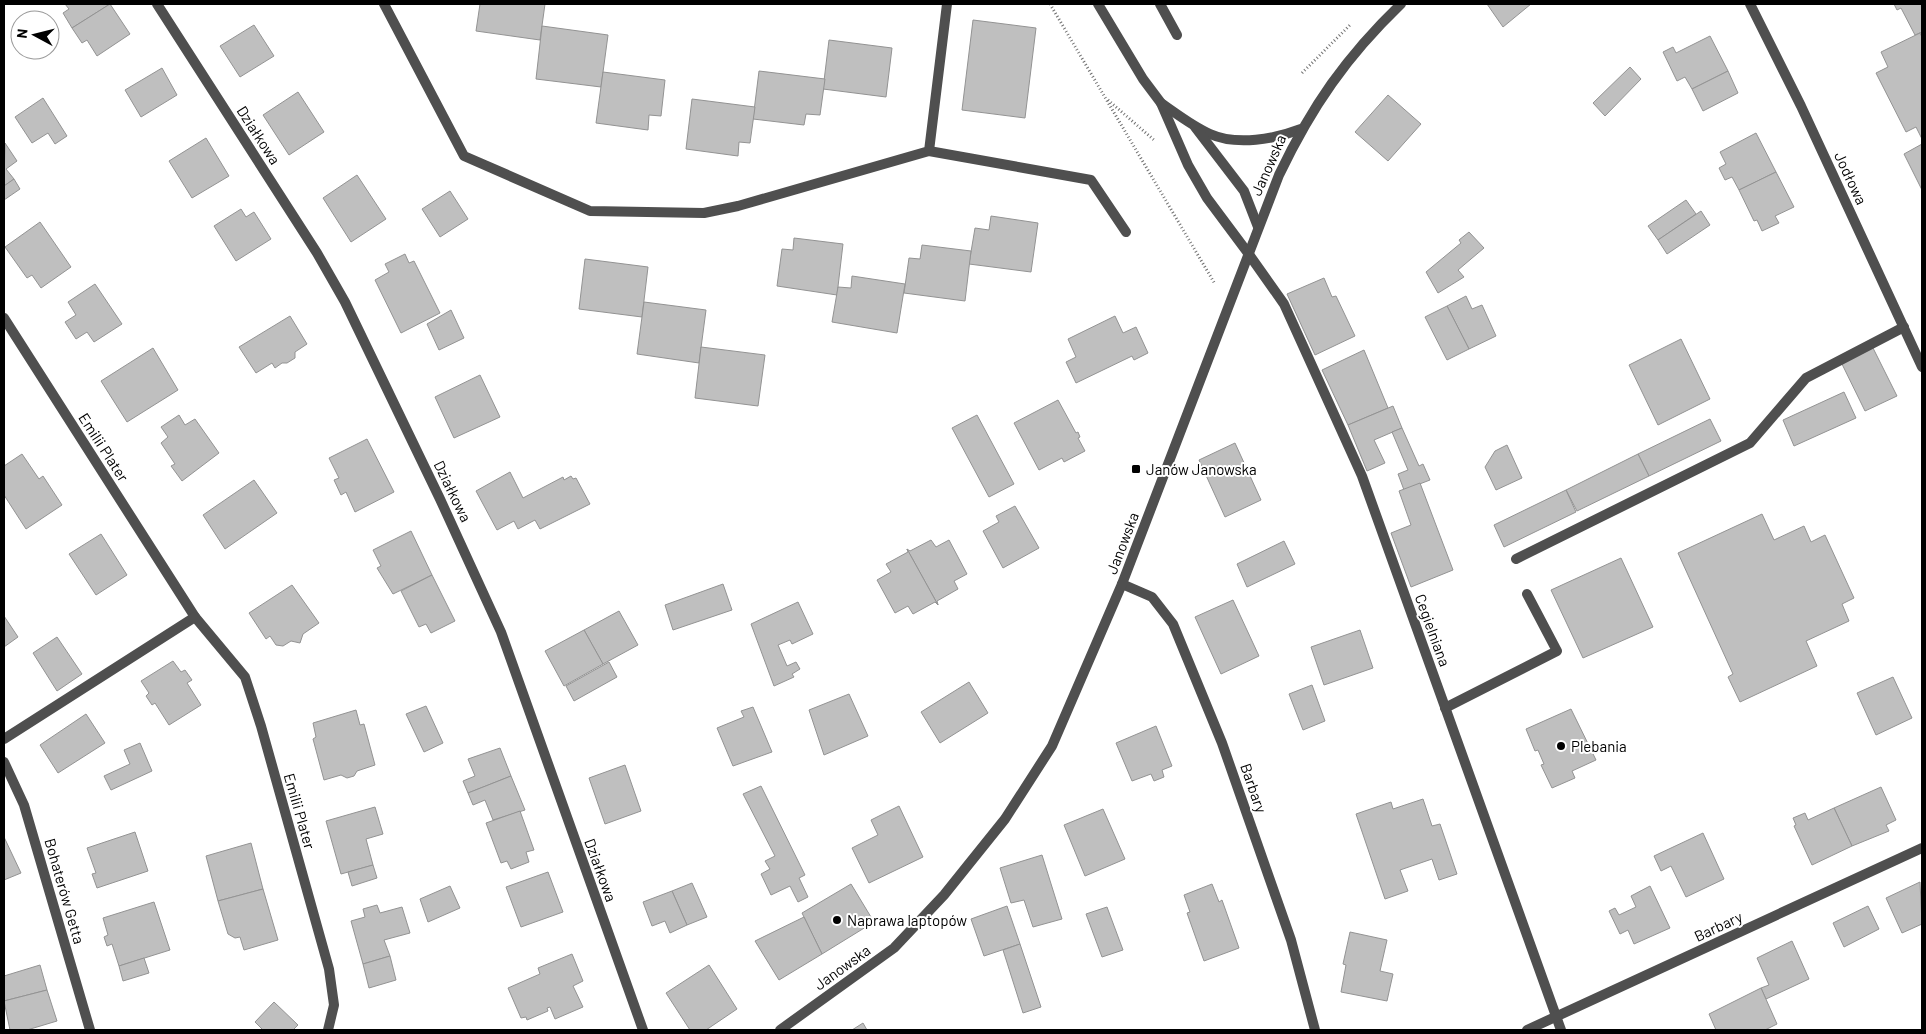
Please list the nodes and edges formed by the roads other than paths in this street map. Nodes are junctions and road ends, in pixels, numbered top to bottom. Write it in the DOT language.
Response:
graph roads {
  1 [pos="157,4"];
  2 [pos="384,4"];
  3 [pos="947,4"];
  4 [pos="1098,4"];
  5 [pos="1160,4"];
  6 [pos="1402,4"];
  7 [pos="1750,4"];
  8 [pos="1177,35"];
  9 [pos="1161,103"];
  10 [pos="1193,125"];
  11 [pos="1301,129"];
  12 [pos="929,151"];
  13 [pos="1258,227"];
  14 [pos="1126,232"];
  15 [pos="1248,253"];
  16 [pos="4,318"];
  17 [pos="1904,327"];
  18 [pos="1922,367"];
  19 [pos="1516,559"];
  20 [pos="1122,584"];
  21 [pos="1527,594"];
  22 [pos="195,617"];
  23 [pos="1445,708"];
  24 [pos="4,739"];
  25 [pos="4,762"];
  26 [pos="1922,848"];
  27 [pos="1556,1017"];
  28 [pos="90,1030"];
  29 [pos="328,1030"];
  30 [pos="643,1030"];
  31 [pos="780,1030"];
  32 [pos="1315,1030"];
  33 [pos="1527,1030"];
  34 [pos="1561,1030"];
  1 -- 30 [label="street, Działkowa"];
  2 -- 12 [label="street"];
  3 -- 12 [label="street"];
  4 -- 9 [label="street"];
  5 -- 8 [label="street"];
  6 -- 11 [label="street, Janowska"];
  7 -- 17 [label="street, Jodłowa"];
  9 -- 10 [label="street"];
  9 -- 15 [label="street, Cegielniana"];
  10 -- 11 [label="street"];
  10 -- 13 [label="street"];
  11 -- 13 [label="street, Janowska"];
  12 -- 14 [label="street"];
  13 -- 15 [label="street, Janowska"];
  15 -- 20 [label="street, Janowska"];
  15 -- 23 [label="street, Cegielniana"];
  16 -- 22 [label="street, Emilii Plater"];
  17 -- 18 [label="street, Jodłowa"];
  17 -- 19 [label="street"];
  20 -- 31 [label="street, Janowska"];
  20 -- 32 [label="street, Barbary"];
  21 -- 23 [label="street"];
  22 -- 24 [label="street"];
  22 -- 29 [label="street, Emilii Plater"];
  23 -- 27 [label="street, Cegielniana"];
  25 -- 28 [label="street, Bohaterów Getta"];
  26 -- 27 [label="street, Barbary"];
  27 -- 33 [label="street, Barbary"];
  27 -- 34 [label="street, Cegielniana"];
}
